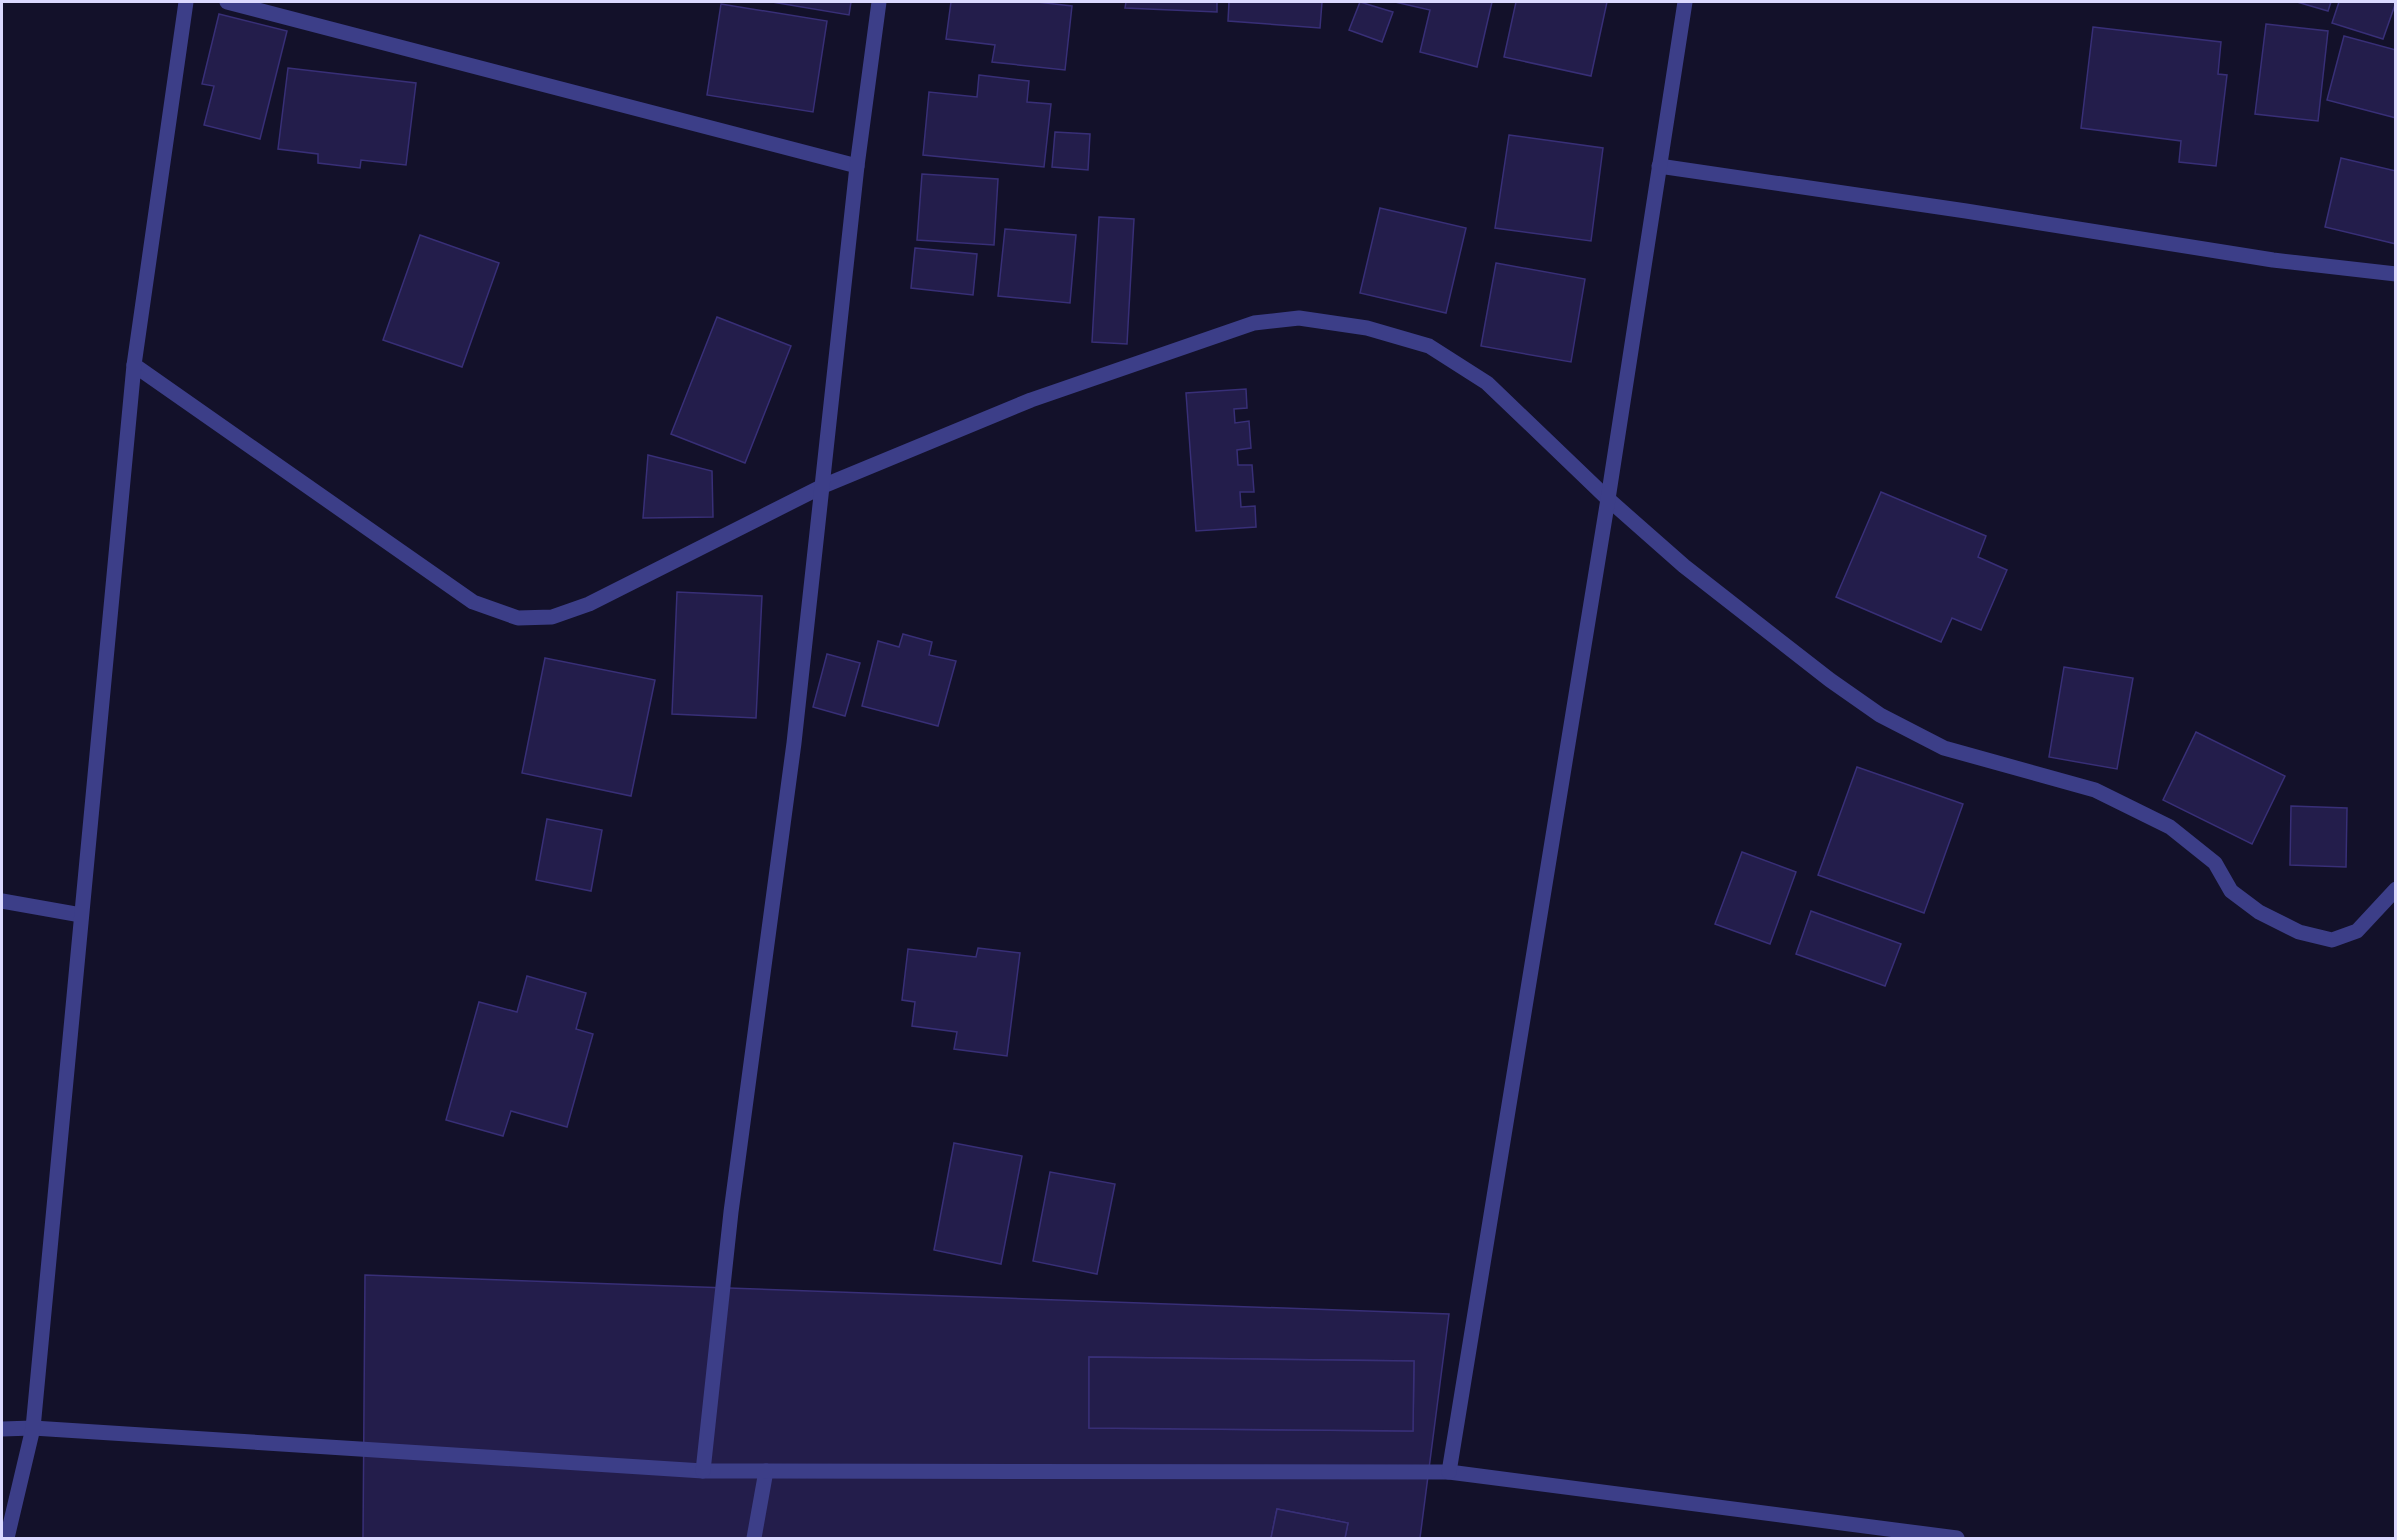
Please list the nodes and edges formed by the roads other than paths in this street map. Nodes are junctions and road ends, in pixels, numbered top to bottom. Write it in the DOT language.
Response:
graph roads {
  1 [pos="186,2"];
  2 [pos="227,2"];
  3 [pos="879,2"];
  4 [pos="1685,2"];
  5 [pos="857,166"];
  6 [pos="1659,166"];
  7 [pos="2396,274"];
  8 [pos="134,365"];
  9 [pos="823,486"];
  10 [pos="1608,499"];
  11 [pos="2396,888"];
  12 [pos="2,901"];
  13 [pos="81,915"];
  14 [pos="33,1428"];
  15 [pos="2,1429"];
  16 [pos="703,1471"];
  17 [pos="766,1472"];
  18 [pos="1449,1472"];
  19 [pos="7,1539"];
  20 [pos="754,1539"];
  21 [pos="1958,1539"];
  1 -- 8 [label="street"];
  2 -- 5 [label="street"];
  3 -- 5 [label="street"];
  4 -- 6 [label="street"];
  5 -- 9 [label="street"];
  6 -- 7 [label="street"];
  6 -- 10 [label="street"];
  8 -- 9 [label="street"];
  8 -- 13 [label="street"];
  9 -- 10 [label="street"];
  9 -- 16 [label="street"];
  10 -- 11 [label="street"];
  10 -- 18 [label="street"];
  12 -- 13 [label="street"];
  13 -- 14 [label="street"];
  14 -- 15 [label="street"];
  14 -- 16 [label="street"];
  14 -- 19 [label="street"];
  16 -- 17 [label="street"];
  17 -- 18 [label="street"];
  17 -- 20 [label="street"];
  18 -- 21 [label="street"];
}
